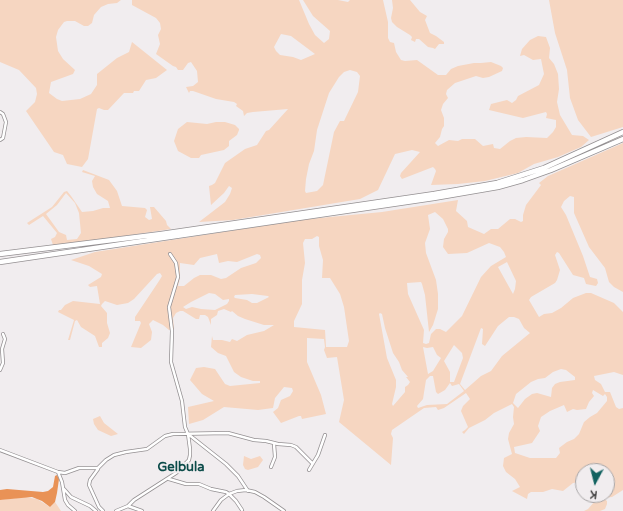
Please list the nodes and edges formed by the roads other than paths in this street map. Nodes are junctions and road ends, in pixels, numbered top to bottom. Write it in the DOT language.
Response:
graph roads {
  1 [pos="0,112"];
  2 [pos="623,132"];
  3 [pos="623,139"];
  4 [pos="0,140"];
  5 [pos="0,254"];
  6 [pos="170,254"];
  7 [pos="0,262"];
  8 [pos="3,334"];
  9 [pos="0,370"];
  10 [pos="188,434"];
  11 [pos="325,435"];
  12 [pos="274,443"];
  13 [pos="0,450"];
  14 [pos="312,463"];
  15 [pos="271,467"];
  16 [pos="98,468"];
  17 [pos="309,470"];
  18 [pos="58,472"];
  19 [pos="169,479"];
  20 [pos="63,488"];
  21 [pos="248,491"];
  22 [pos="230,494"];
  23 [pos="128,506"];
  24 [pos="242,510"];
  25 [pos="75,511"];
  26 [pos="96,511"];
  27 [pos="103,511"];
  28 [pos="116,511"];
  29 [pos="142,511"];
  30 [pos="213,511"];
  31 [pos="284,511"];
  1 -- 4 [label="street"];
  2 -- 5 [label="highway"];
  3 -- 7 [label="highway"];
  6 -- 10 [label="street"];
  8 -- 9 [label="street"];
  10 -- 12 [label="street"];
  10 -- 16 [label="street"];
  10 -- 19 [label="street"];
  10 -- 21 [label="street"];
  11 -- 14 [label="street"];
  12 -- 14 [label="street"];
  12 -- 15 [label="street"];
  13 -- 18 [label="street"];
  14 -- 17 [label="street"];
  16 -- 18 [label="street"];
  16 -- 27 [label="street"];
  18 -- 20 [label="street"];
  19 -- 22 [label="street"];
  19 -- 23 [label="street"];
  20 -- 25 [label="street"];
  20 -- 26 [label="street"];
  21 -- 22 [label="street"];
  21 -- 31 [label="street"];
  22 -- 24 [label="street"];
  22 -- 30 [label="street"];
  23 -- 28 [label="street"];
  23 -- 29 [label="street"];
}
